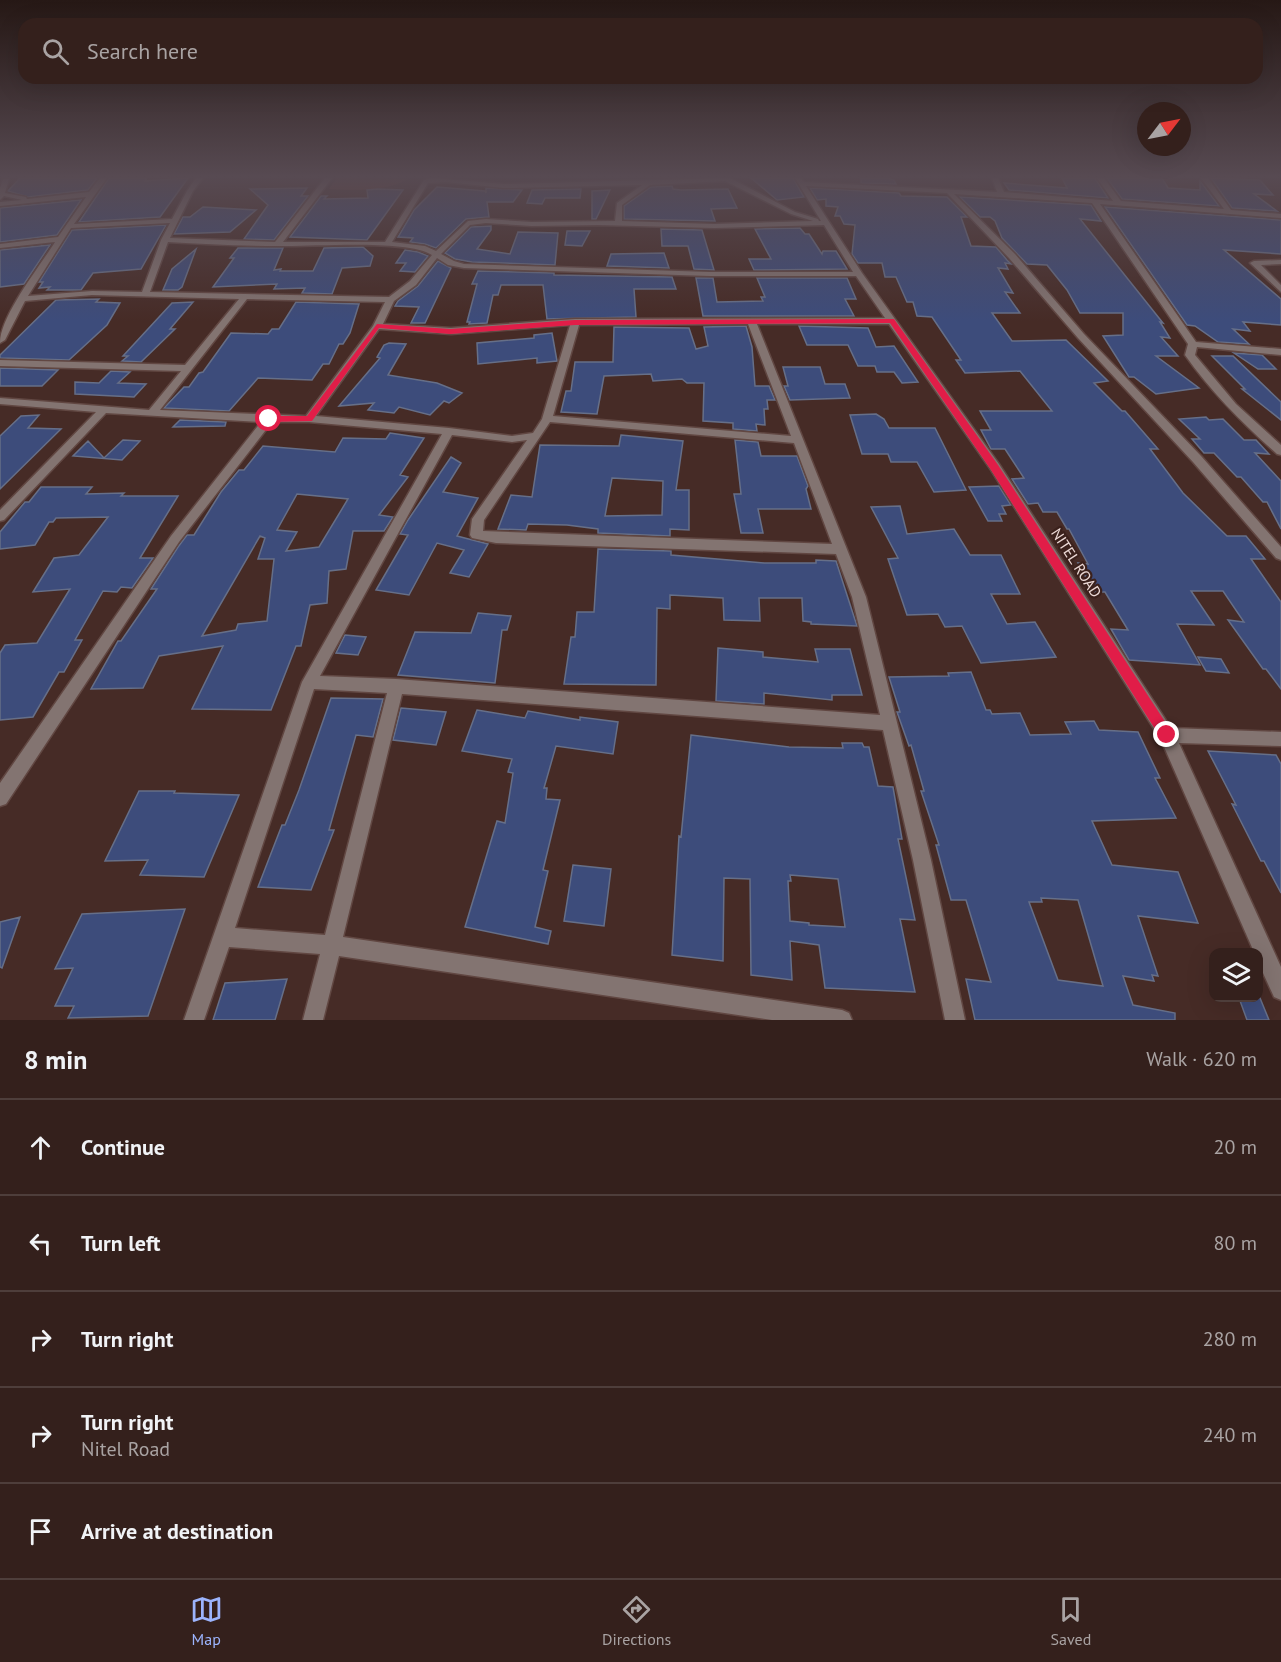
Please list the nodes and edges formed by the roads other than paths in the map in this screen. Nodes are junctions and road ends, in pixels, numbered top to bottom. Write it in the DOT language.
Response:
graph roads {
  1 [pos="69,226"];
  2 [pos="77,226"];
  3 [pos="173,226"];
  4 [pos="291,226"];
  5 [pos="398,226"];
  6 [pos="466,226"];
  7 [pos="695,226"];
  8 [pos="729,226"];
  9 [pos="829,226"];
  10 [pos="982,226"];
  11 [pos="1110,226"];
  12 [pos="60,239"];
  13 [pos="165,240"];
  14 [pos="277,244"];
  15 [pos="387,244"];
  16 [pos="0,246"];
  17 [pos="436,254"];
  18 [pos="1281,262"];
  19 [pos="858,274"];
  20 [pos="1281,290"];
  21 [pos="144,294"];
  22 [pos="244,298"];
  23 [pos="22,299"];
  24 [pos="391,300"];
  25 [pos="751,320"];
  26 [pos="892,321"];
  27 [pos="575,322"];
  28 [pos="377,326"];
  29 [pos="2,334"];
  30 [pos="1193,344"];
  31 [pos="1281,352"];
  32 [pos="0,363"];
  33 [pos="188,368"];
  34 [pos="0,401"];
  35 [pos="103,410"];
  36 [pos="152,412"];
  37 [pos="269,419"];
  38 [pos="309,419"];
  39 [pos="547,419"];
  40 [pos="449,431"];
  41 [pos="536,436"];
  42 [pos="796,440"];
  43 [pos="1281,451"];
  44 [pos="0,517"];
  45 [pos="840,549"];
  46 [pos="1281,555"];
  47 [pos="309,682"];
  48 [pos="396,686"];
  49 [pos="890,723"];
  50 [pos="1167,735"];
  51 [pos="1281,739"];
  52 [pos="0,798"];
  53 [pos="221,937"];
  54 [pos="331,945"];
  55 [pos="1281,990"];
  56 [pos="194,1020"];
  57 [pos="312,1020"];
  58 [pos="842,1020"];
  59 [pos="955,1020"];
  1 -- 2 [label="street"];
  1 -- 12 [label="street"];
  3 -- 13 [label="street"];
  4 -- 14 [label="street"];
  5 -- 15 [label="street"];
  6 -- 17 [label="street"];
  7 -- 8 [label="street"];
  9 -- 19 [label="street, NITEL ROAD"];
  10 -- 46 [label="street"];
  11 -- 30 [label="street"];
  12 -- 16 [label="street"];
  12 -- 23 [label="street"];
  13 -- 14 [label="street"];
  13 -- 21 [label="street"];
  14 -- 15 [label="street"];
  15 -- 17 [label="street"];
  17 -- 19 [label="street"];
  17 -- 24 [label="street"];
  18 -- 20 [label="street"];
  19 -- 26 [label="street, NITEL ROAD"];
  21 -- 22 [label="street"];
  21 -- 23 [label="street"];
  22 -- 24 [label="street"];
  22 -- 33 [label="street"];
  23 -- 29 [label="street"];
  24 -- 28 [label="street"];
  25 -- 26 [label="street"];
  25 -- 27 [label="street"];
  25 -- 42 [label="street"];
  26 -- 50 [label="street, NITEL ROAD"];
  27 -- 28 [label="street"];
  27 -- 39 [label="street"];
  28 -- 38 [label="street"];
  30 -- 31 [label="street"];
  30 -- 43 [label="street"];
  32 -- 33 [label="street"];
  33 -- 36 [label="street"];
  34 -- 35 [label="street"];
  35 -- 36 [label="street"];
  35 -- 44 [label="street"];
  36 -- 37 [label="street"];
  37 -- 38 [label="street"];
  37 -- 52 [label="street"];
  38 -- 40 [label="street"];
  39 -- 41 [label="street"];
  39 -- 42 [label="street"];
  40 -- 41 [label="street"];
  40 -- 47 [label="street"];
  41 -- 45 [label="street"];
  42 -- 45 [label="street"];
  45 -- 49 [label="street"];
  47 -- 48 [label="street"];
  47 -- 53 [label="street"];
  48 -- 49 [label="street"];
  48 -- 54 [label="street"];
  49 -- 59 [label="street"];
  50 -- 51 [label="street"];
  50 -- 55 [label="street, NITEL ROAD"];
  53 -- 54 [label="street"];
  53 -- 56 [label="street"];
  54 -- 57 [label="street"];
  54 -- 58 [label="street"];
}
